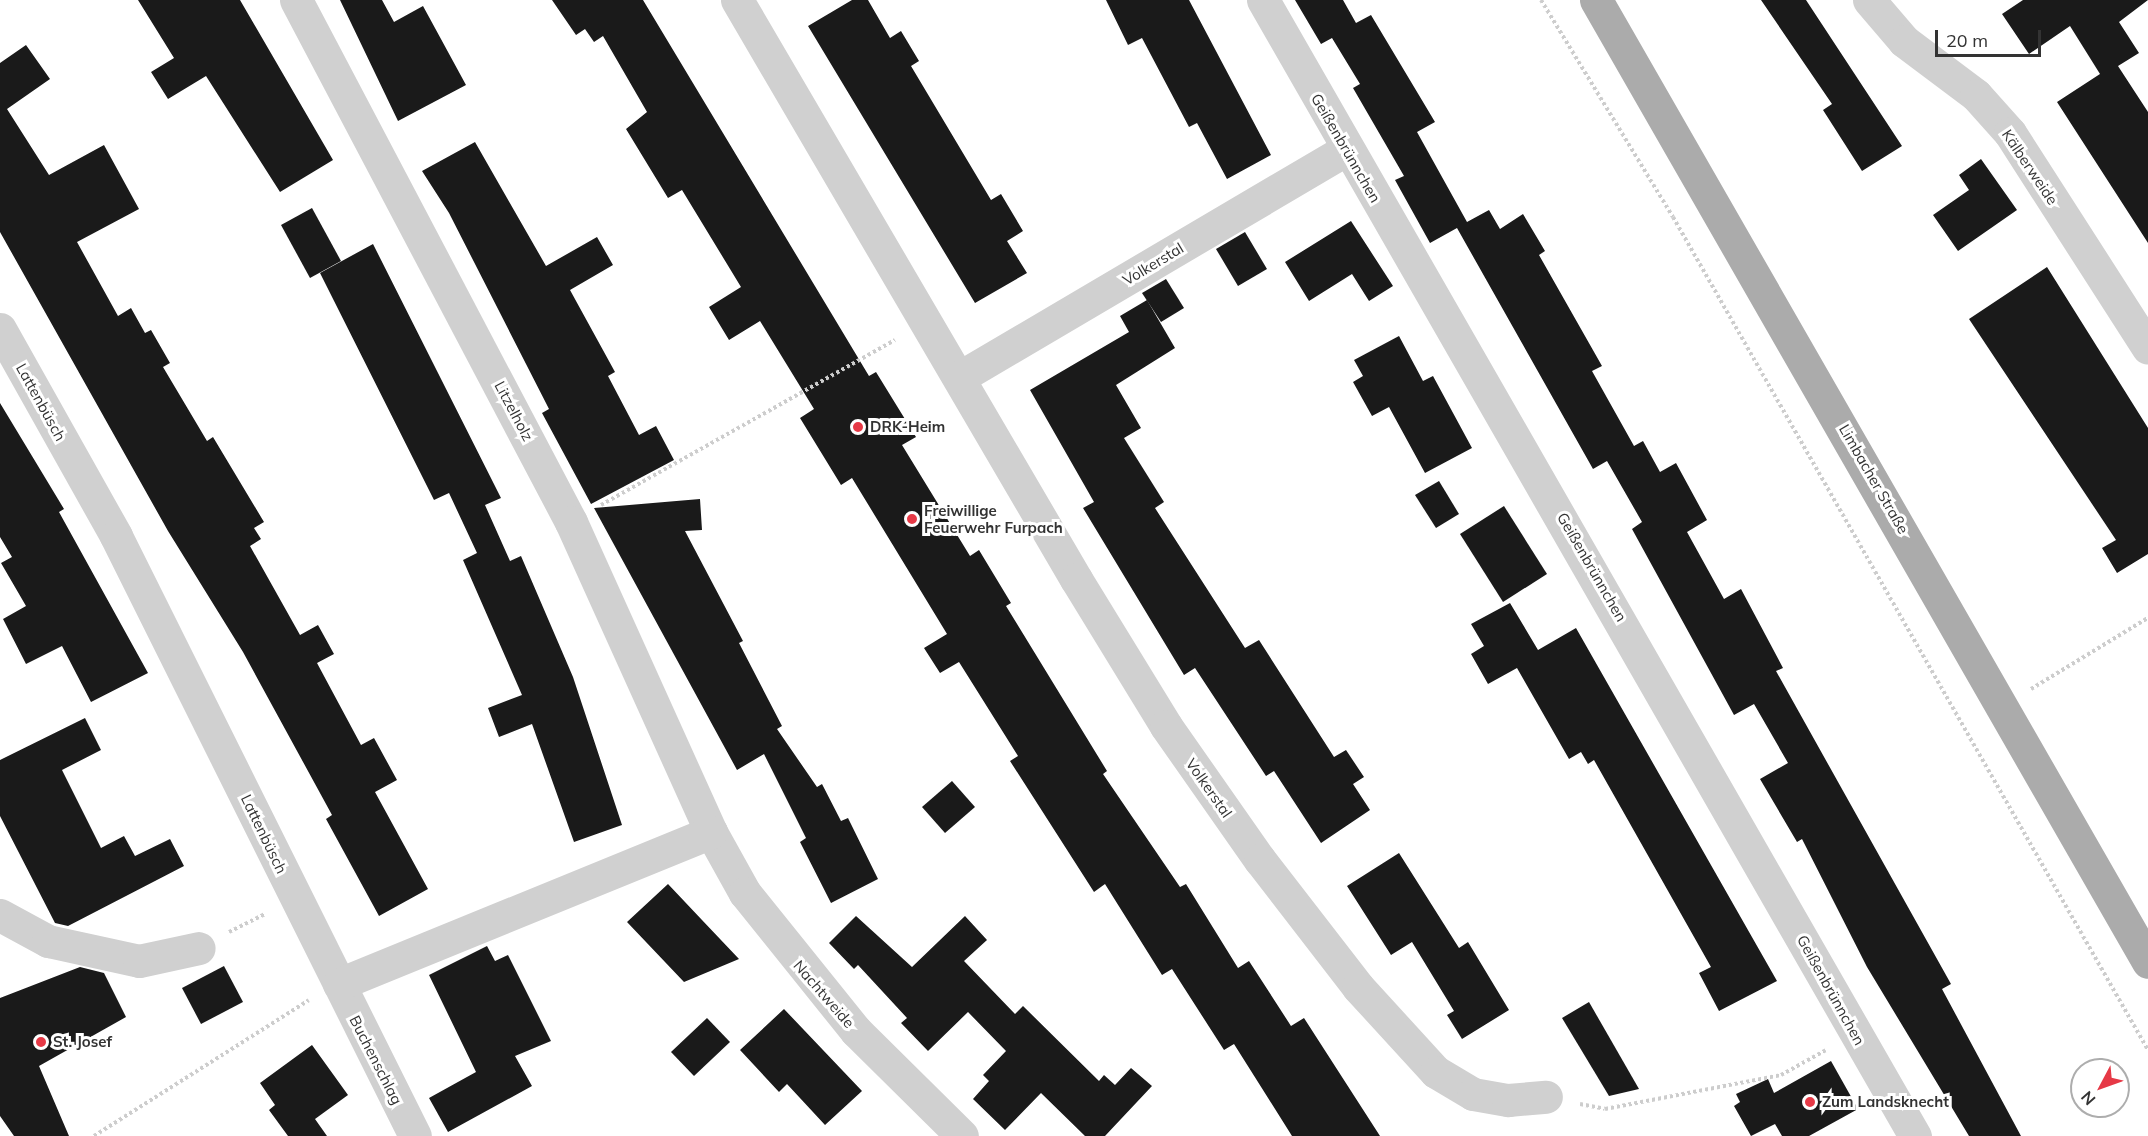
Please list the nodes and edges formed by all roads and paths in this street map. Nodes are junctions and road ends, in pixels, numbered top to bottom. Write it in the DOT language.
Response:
graph roads {
  1 [pos="296,0"];
  2 [pos="737,0"];
  3 [pos="1263,0"];
  4 [pos="1541,0"];
  5 [pos="1596,0"];
  6 [pos="1884,5"];
  7 [pos="1346,150"];
  8 [pos="928,322"];
  9 [pos="0,329"];
  10 [pos="2148,348"];
  11 [pos="960,377"];
  12 [pos="572,522"];
  13 [pos="2148,618"];
  14 [pos="2004,705"];
  15 [pos="711,832"];
  16 [pos="295,898"];
  17 [pos="0,915"];
  18 [pos="199,948"];
  19 [pos="2148,962"];
  20 [pos="339,984"];
  21 [pos="1856,1034"];
  22 [pos="2148,1050"];
  23 [pos="1546,1097"];
  24 [pos="94,1136"];
  25 [pos="415,1136"];
  26 [pos="962,1136"];
  27 [pos="1916,1136"];
  1 -- 12 [label="street, Litzelholz"];
  2 -- 8 [label="street, Volkerstal"];
  3 -- 7 [label="street, Geißenbrünnchen"];
  4 -- 22 [label="path"];
  5 -- 14 [label="main road, Limbacher Straße"];
  6 -- 10 [label="street, Kälberweide"];
  7 -- 11 [label="street, Volkerstal"];
  7 -- 21 [label="street, Geißenbrünnchen"];
  8 -- 11 [label="street, Volkerstal"];
  8 -- 12 [label="path"];
  9 -- 16 [label="street, Lattenbüsch"];
  11 -- 23 [label="street, Volkerstal"];
  12 -- 15 [label="street, Litzelholz"];
  13 -- 14 [label="path"];
  14 -- 19 [label="main road, Limbacher Straße"];
  15 -- 20 [label="street"];
  15 -- 26 [label="street, Nachtweide"];
  16 -- 18 [label="path"];
  16 -- 20 [label="street, Lattenbüsch"];
  17 -- 18 [label="street"];
  20 -- 24 [label="path"];
  20 -- 25 [label="street, Buchenschlag"];
  21 -- 23 [label="path"];
  21 -- 27 [label="street, Geißenbrünnchen"];
}
